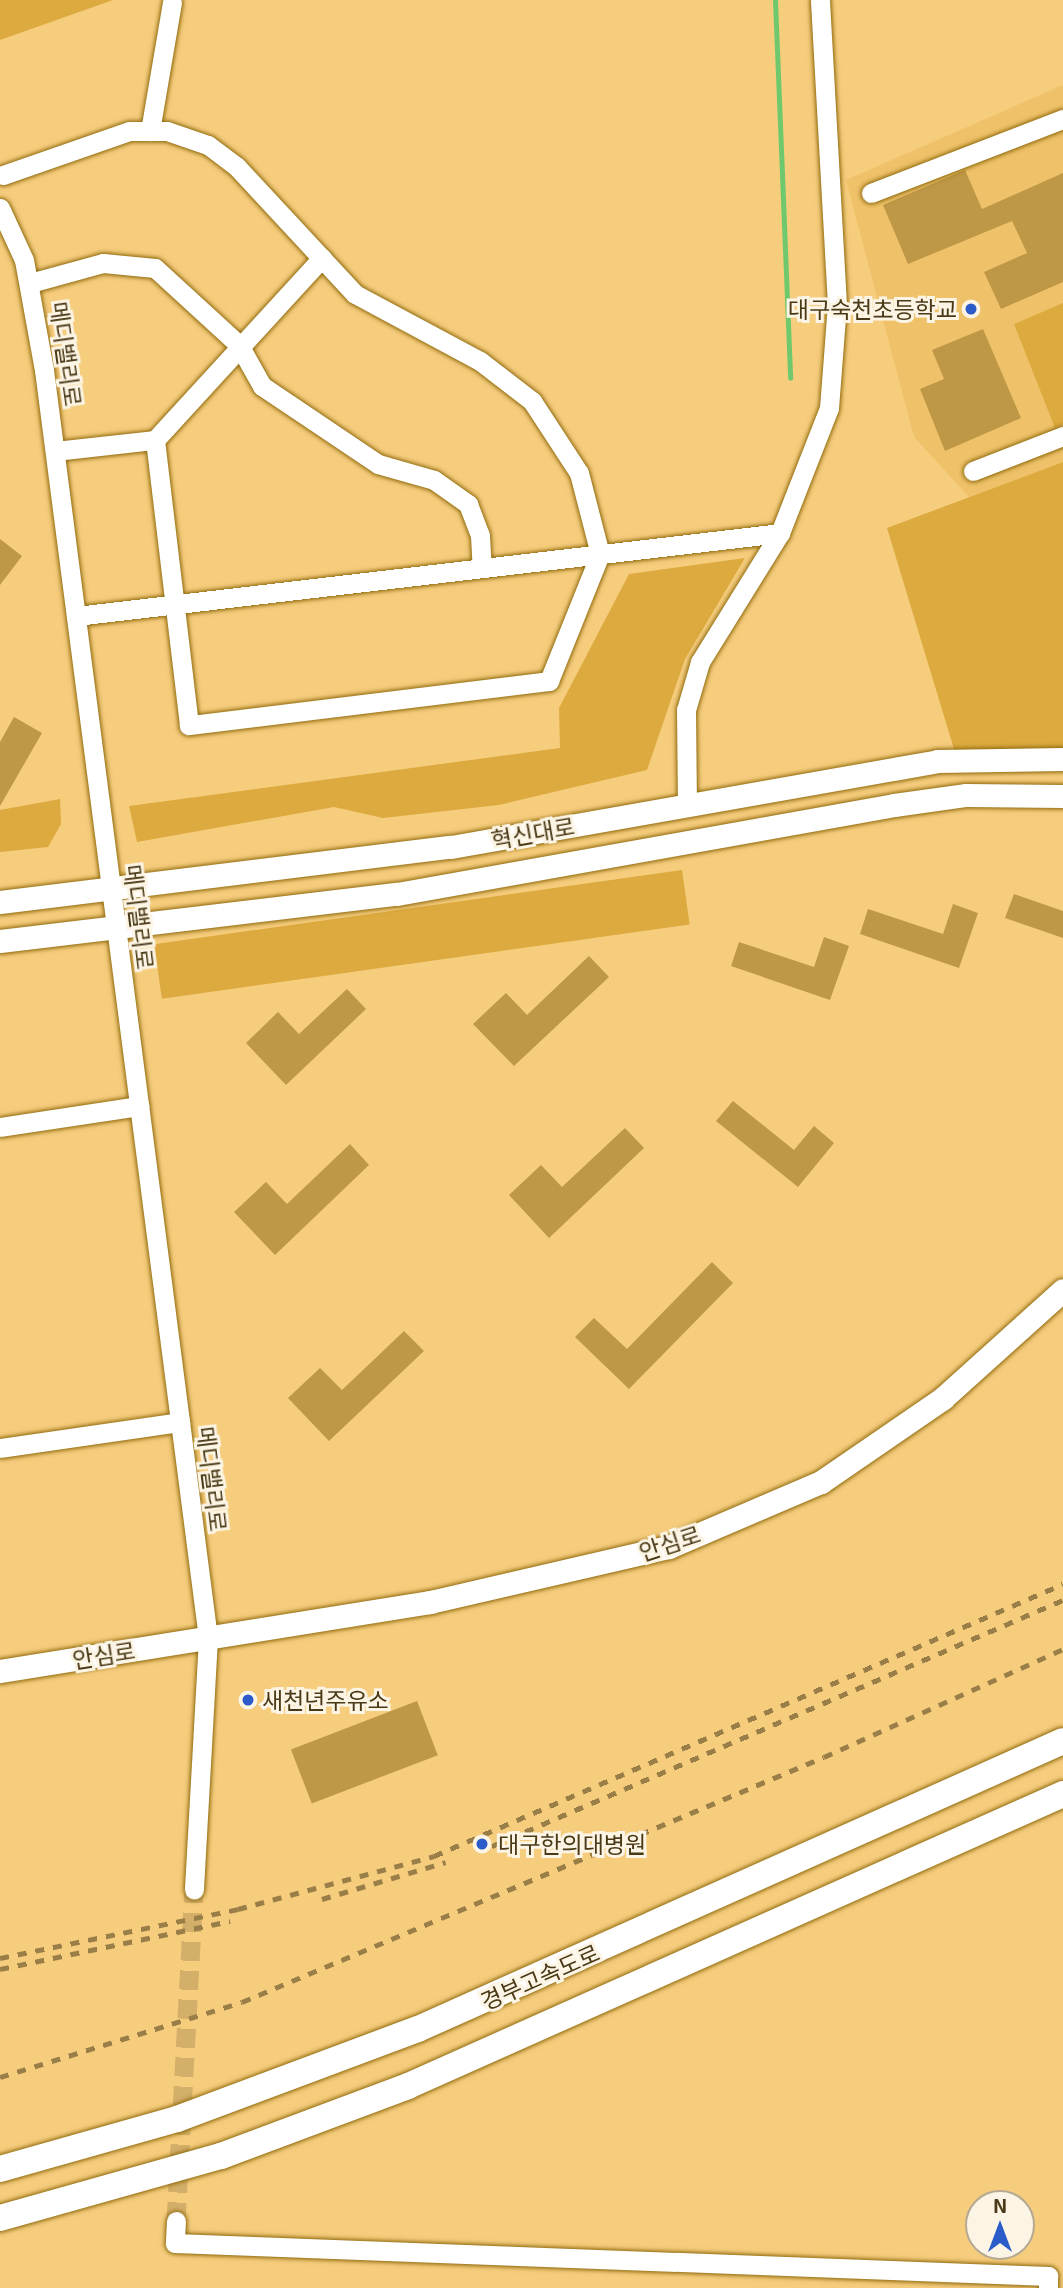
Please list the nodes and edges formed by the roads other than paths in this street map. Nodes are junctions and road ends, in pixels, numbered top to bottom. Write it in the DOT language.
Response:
graph roads {
  1 [pos="820,0"];
  2 [pos="172,2"];
  3 [pos="1063,119"];
  4 [pos="150,131"];
  5 [pos="1,173"];
  6 [pos="871,193"];
  7 [pos="0,199"];
  8 [pos="0,208"];
  9 [pos="322,258"];
  10 [pos="30,283"];
  11 [pos="239,345"];
  12 [pos="1063,436"];
  13 [pos="155,440"];
  14 [pos="55,452"];
  15 [pos="973,471"];
  16 [pos="780,533"];
  17 [pos="600,554"];
  18 [pos="482,568"];
  19 [pos="173,603"];
  20 [pos="76,616"];
  21 [pos="1063,759"];
  22 [pos="1063,796"];
  23 [pos="687,806"];
  24 [pos="111,891"];
  25 [pos="0,902"];
  26 [pos="116,929"];
  27 [pos="0,941"];
  28 [pos="139,1106"];
  29 [pos="0,1127"];
  30 [pos="1063,1290"];
  31 [pos="180,1422"];
  32 [pos="0,1448"];
  33 [pos="208,1638"];
  34 [pos="0,1671"];
  35 [pos="1063,1741"];
  36 [pos="1063,1794"];
  37 [pos="194,1890"];
  38 [pos="0,2169"];
  39 [pos="0,2218"];
  40 [pos="176,2221"];
  41 [pos="1048,2282"];
  1 -- 16 [label="street"];
  2 -- 4 [label="street"];
  3 -- 6 [label="street"];
  4 -- 5 [label="street"];
  4 -- 9 [label="street"];
  5 -- 7 [label="street"];
  8 -- 10 [label="street, 메디밸리로"];
  9 -- 11 [label="street"];
  9 -- 17 [label="street"];
  10 -- 11 [label="street"];
  10 -- 14 [label="street, 메디밸리로"];
  11 -- 13 [label="street"];
  11 -- 18 [label="street"];
  12 -- 15 [label="street"];
  13 -- 14 [label="street"];
  13 -- 19 [label="street"];
  14 -- 20 [label="street, 메디밸리로"];
  16 -- 17 [label="street"];
  16 -- 23 [label="street"];
  17 -- 18 [label="street"];
  17 -- 19 [label="street"];
  18 -- 19 [label="street"];
  19 -- 20 [label="street"];
  20 -- 24 [label="street, 메디밸리로"];
  21 -- 23 [label="main road, 혁신대로"];
  22 -- 26 [label="main road"];
  23 -- 24 [label="main road, 혁신대로"];
  24 -- 25 [label="main road, 혁신대로"];
  24 -- 26 [label="street, 메디밸리로"];
  26 -- 27 [label="main road"];
  26 -- 28 [label="street, 메디밸리로"];
  28 -- 29 [label="street"];
  28 -- 31 [label="street, 메디밸리로"];
  30 -- 33 [label="main road, 안심로"];
  31 -- 32 [label="street"];
  31 -- 33 [label="street, 메디밸리로"];
  33 -- 34 [label="main road, 안심로"];
  33 -- 37 [label="street"];
  35 -- 38 [label="highway, 경부고속도로"];
  36 -- 39 [label="highway, 경부고속도로"];
  40 -- 41 [label="street"];
}
